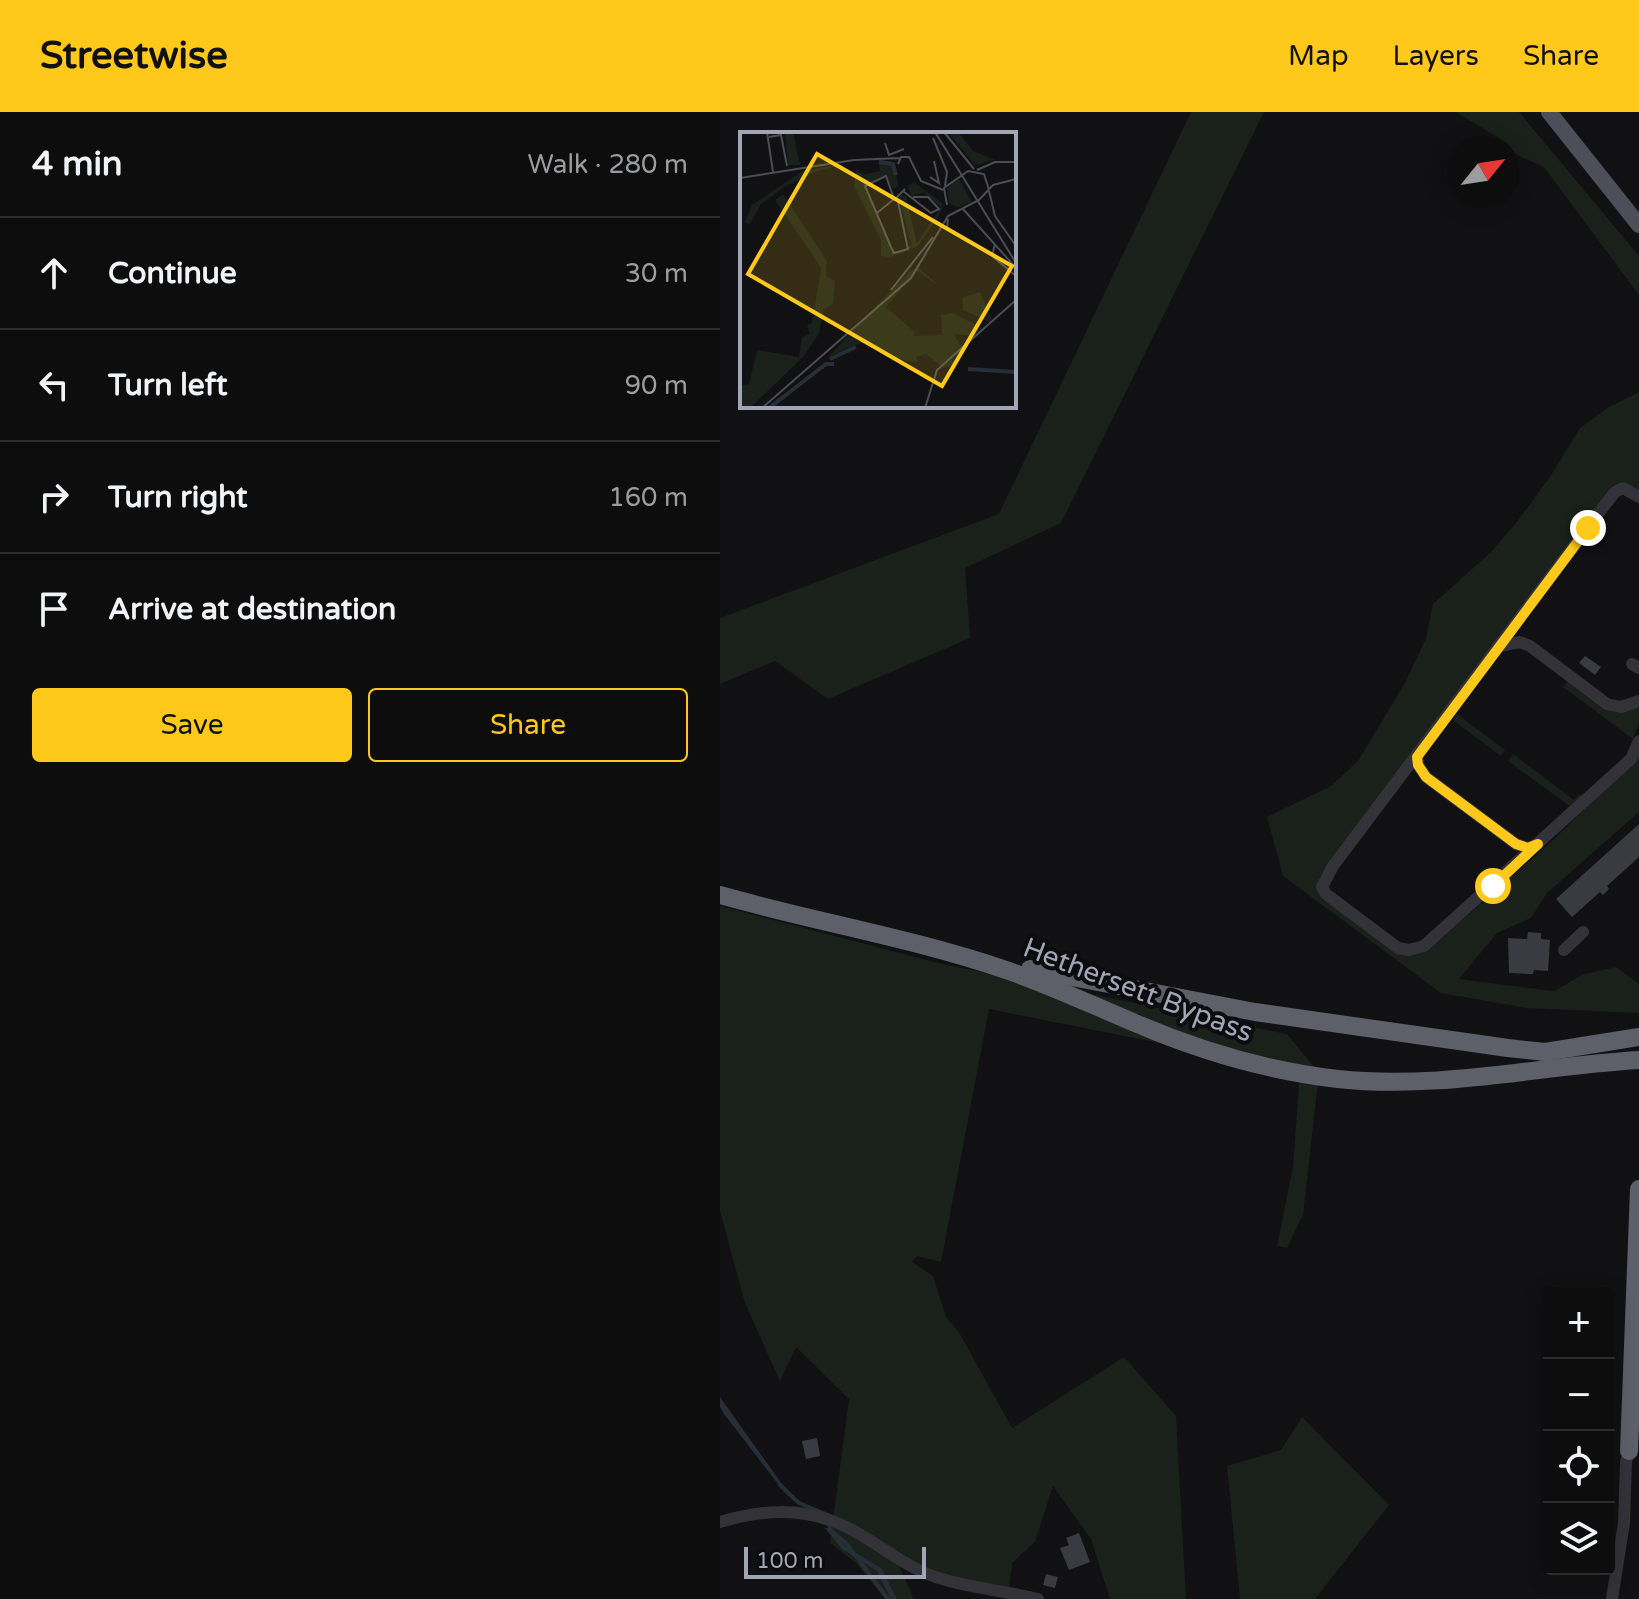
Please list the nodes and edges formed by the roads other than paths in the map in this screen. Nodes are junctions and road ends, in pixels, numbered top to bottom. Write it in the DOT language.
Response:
graph roads {
  1 [pos="1549,112"];
  2 [pos="1639,225"];
  3 [pos="1639,497"];
  4 [pos="1499,646"];
  5 [pos="1639,701"];
  6 [pos="1639,741"];
  7 [pos="1417,757"];
  8 [pos="1538,844"];
  9 [pos="720,882"];
  10 [pos="720,895"];
  11 [pos="1583,932"];
  12 [pos="1564,950"];
  13 [pos="1639,1037"];
  14 [pos="1639,1060"];
  15 [pos="1639,1189"];
  16 [pos="1634,1448"];
  17 [pos="720,1522"];
  18 [pos="1038,1599"];
  19 [pos="1612,1599"];
  1 -- 2 [label="main road"];
  3 -- 4 [label="street"];
  4 -- 5 [label="street"];
  4 -- 7 [label="street"];
  6 -- 8 [label="street"];
  7 -- 8 [label="street"];
  7 -- 8 [label="street"];
  9 -- 13 [label="highway, Hethersett Bypass"];
  10 -- 14 [label="highway, Hethersett Bypass"];
  11 -- 12 [label="street"];
  15 -- 16 [label="highway"];
  16 -- 19 [label="street"];
  17 -- 18 [label="street"];
}
